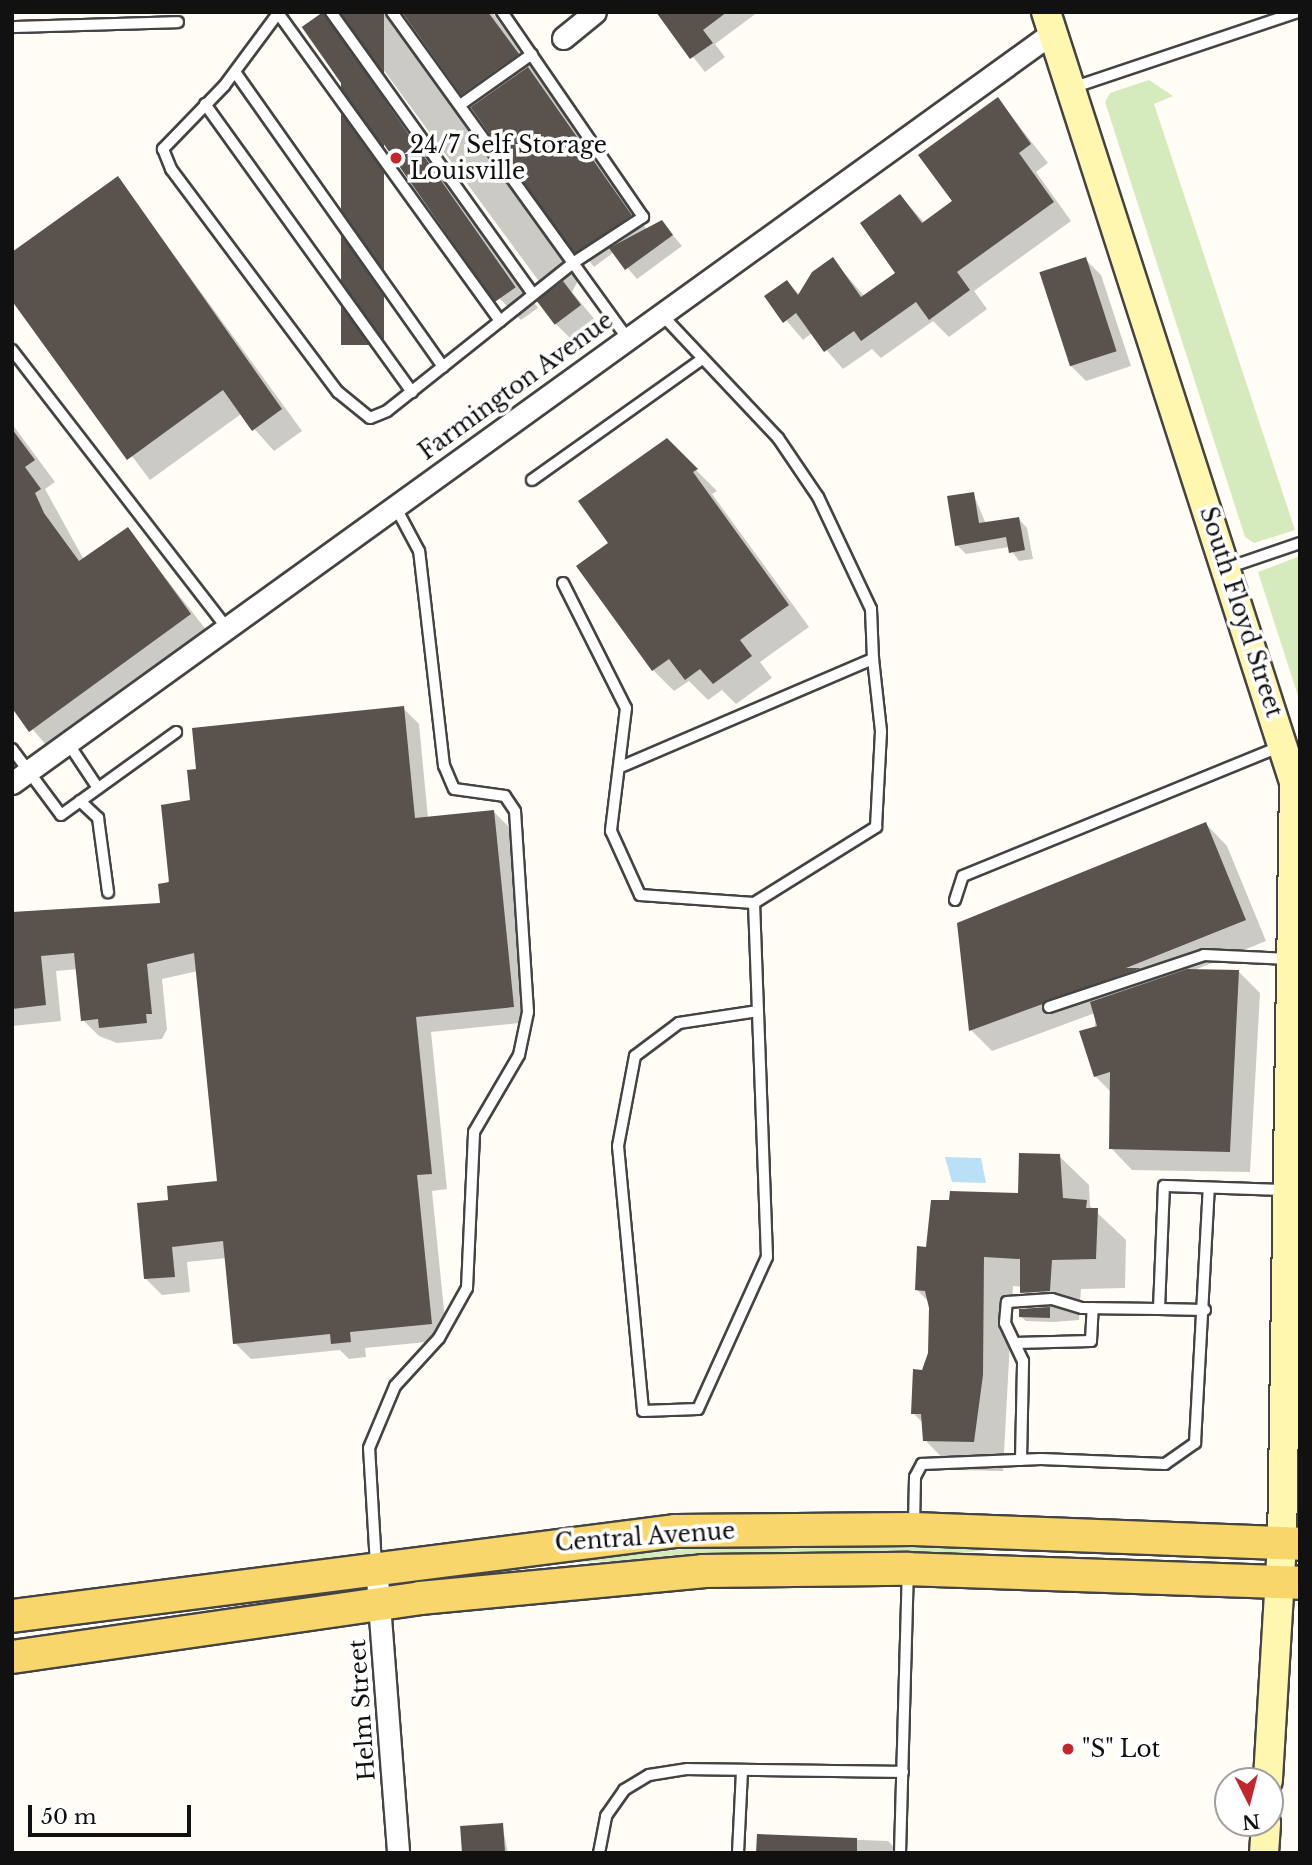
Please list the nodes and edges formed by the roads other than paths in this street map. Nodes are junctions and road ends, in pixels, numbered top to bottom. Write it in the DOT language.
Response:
graph roads {
  1 [pos="331,12"];
  2 [pos="392,12"];
  3 [pos="502,12"];
  4 [pos="595,12"];
  5 [pos="1298,12"];
  6 [pos="279,13"];
  7 [pos="178,22"];
  8 [pos="1049,23"];
  9 [pos="12,27"];
  10 [pos="563,38"];
  11 [pos="532,54"];
  12 [pos="235,72"];
  13 [pos="1070,88"];
  14 [pos="205,104"];
  15 [pos="460,105"];
  16 [pos="573,263"];
  17 [pos="533,294"];
  18 [pos="661,314"];
  19 [pos="500,321"];
  20 [pos="627,338"];
  21 [pos="12,350"];
  22 [pos="702,359"];
  23 [pos="443,367"];
  24 [pos="411,392"];
  25 [pos="532,480"];
  26 [pos="395,506"];
  27 [pos="1300,543"];
  28 [pos="1227,568"];
  29 [pos="563,583"];
  30 [pos="227,628"];
  31 [pos="873,659"];
  32 [pos="176,732"];
  33 [pos="68,743"];
  34 [pos="1284,745"];
  35 [pos="12,749"];
  36 [pos="624,766"];
  37 [pos="21,777"];
  38 [pos="98,788"];
  39 [pos="80,801"];
  40 [pos="1298,832"];
  41 [pos="108,892"];
  42 [pos="955,900"];
  43 [pos="754,903"];
  44 [pos="1295,960"];
  45 [pos="1049,1007"];
  46 [pos="758,1012"];
  47 [pos="1209,1188"];
  48 [pos="1288,1190"];
  49 [pos="1093,1308"];
  50 [pos="1158,1309"];
  51 [pos="1205,1310"];
  52 [pos="1015,1343"];
  53 [pos="1021,1460"];
  54 [pos="914,1529"];
  55 [pos="1291,1544"];
  56 [pos="376,1565"];
  57 [pos="908,1569"];
  58 [pos="1290,1583"];
  59 [pos="381,1603"];
  60 [pos="12,1616"];
  61 [pos="12,1657"];
  62 [pos="1270,1767"];
  63 [pos="742,1770"];
  64 [pos="902,1772"];
  65 [pos="398,1853"];
  66 [pos="599,1853"];
  67 [pos="738,1853"];
  68 [pos="900,1853"];
  1 -- 17 [label="lane"];
  2 -- 15 [label="lane"];
  3 -- 11 [label="lane"];
  4 -- 10 [label="street"];
  5 -- 13 [label="lane"];
  6 -- 12 [label="lane"];
  6 -- 19 [label="lane"];
  7 -- 9 [label="lane"];
  8 -- 13 [label="street, South Floyd Street"];
  8 -- 18 [label="street, Farmington Avenue"];
  11 -- 15 [label="lane"];
  11 -- 16 [label="lane"];
  12 -- 14 [label="lane"];
  12 -- 23 [label="lane"];
  13 -- 28 [label="street, South Floyd Street"];
  14 -- 24 [label="lane"];
  14 -- 24 [label="lane"];
  15 -- 16 [label="lane"];
  16 -- 17 [label="lane"];
  16 -- 20 [label="lane"];
  17 -- 19 [label="lane"];
  18 -- 20 [label="street, Farmington Avenue"];
  18 -- 22 [label="lane"];
  19 -- 23 [label="lane"];
  20 -- 26 [label="street, Farmington Avenue"];
  21 -- 30 [label="lane"];
  22 -- 25 [label="lane"];
  22 -- 31 [label="lane"];
  23 -- 24 [label="lane"];
  26 -- 30 [label="street, Farmington Avenue"];
  26 -- 56 [label="lane"];
  27 -- 28 [label="lane"];
  28 -- 34 [label="street, South Floyd Street"];
  29 -- 36 [label="lane"];
  30 -- 33 [label="street, Farmington Avenue"];
  31 -- 36 [label="lane"];
  31 -- 43 [label="lane"];
  32 -- 38 [label="lane"];
  33 -- 37 [label="street, Farmington Avenue"];
  33 -- 38 [label="lane"];
  34 -- 40 [label="street, South Floyd Street"];
  34 -- 42 [label="lane"];
  35 -- 37 [label="lane"];
  36 -- 43 [label="lane"];
  37 -- 39 [label="lane"];
  38 -- 39 [label="lane"];
  39 -- 41 [label="lane"];
  40 -- 44 [label="street, South Floyd Street"];
  43 -- 46 [label="lane"];
  44 -- 45 [label="lane"];
  44 -- 48 [label="street, South Floyd Street"];
  46 -- 46 [label="lane"];
  47 -- 48 [label="lane"];
  47 -- 50 [label="lane"];
  47 -- 51 [label="lane"];
  48 -- 55 [label="street, South Floyd Street"];
  49 -- 50 [label="lane"];
  49 -- 52 [label="lane"];
  49 -- 52 [label="lane"];
  50 -- 51 [label="lane"];
  51 -- 53 [label="lane"];
  52 -- 53 [label="lane"];
  53 -- 54 [label="lane"];
  54 -- 55 [label="main road, Central Avenue"];
  54 -- 56 [label="main road, Central Avenue"];
  55 -- 58 [label="street, South Floyd Street"];
  56 -- 59 [label="street, Helm Street"];
  56 -- 60 [label="main road, Central Avenue"];
  57 -- 58 [label="main road, Central Avenue"];
  57 -- 59 [label="main road, Central Avenue"];
  57 -- 64 [label="lane"];
  58 -- 62 [label="street, South Floyd Street"];
  59 -- 61 [label="main road, Central Avenue"];
  59 -- 65 [label="street, Helm Street"];
  63 -- 64 [label="lane"];
  63 -- 66 [label="lane"];
  63 -- 67 [label="lane"];
  64 -- 68 [label="lane"];
}
